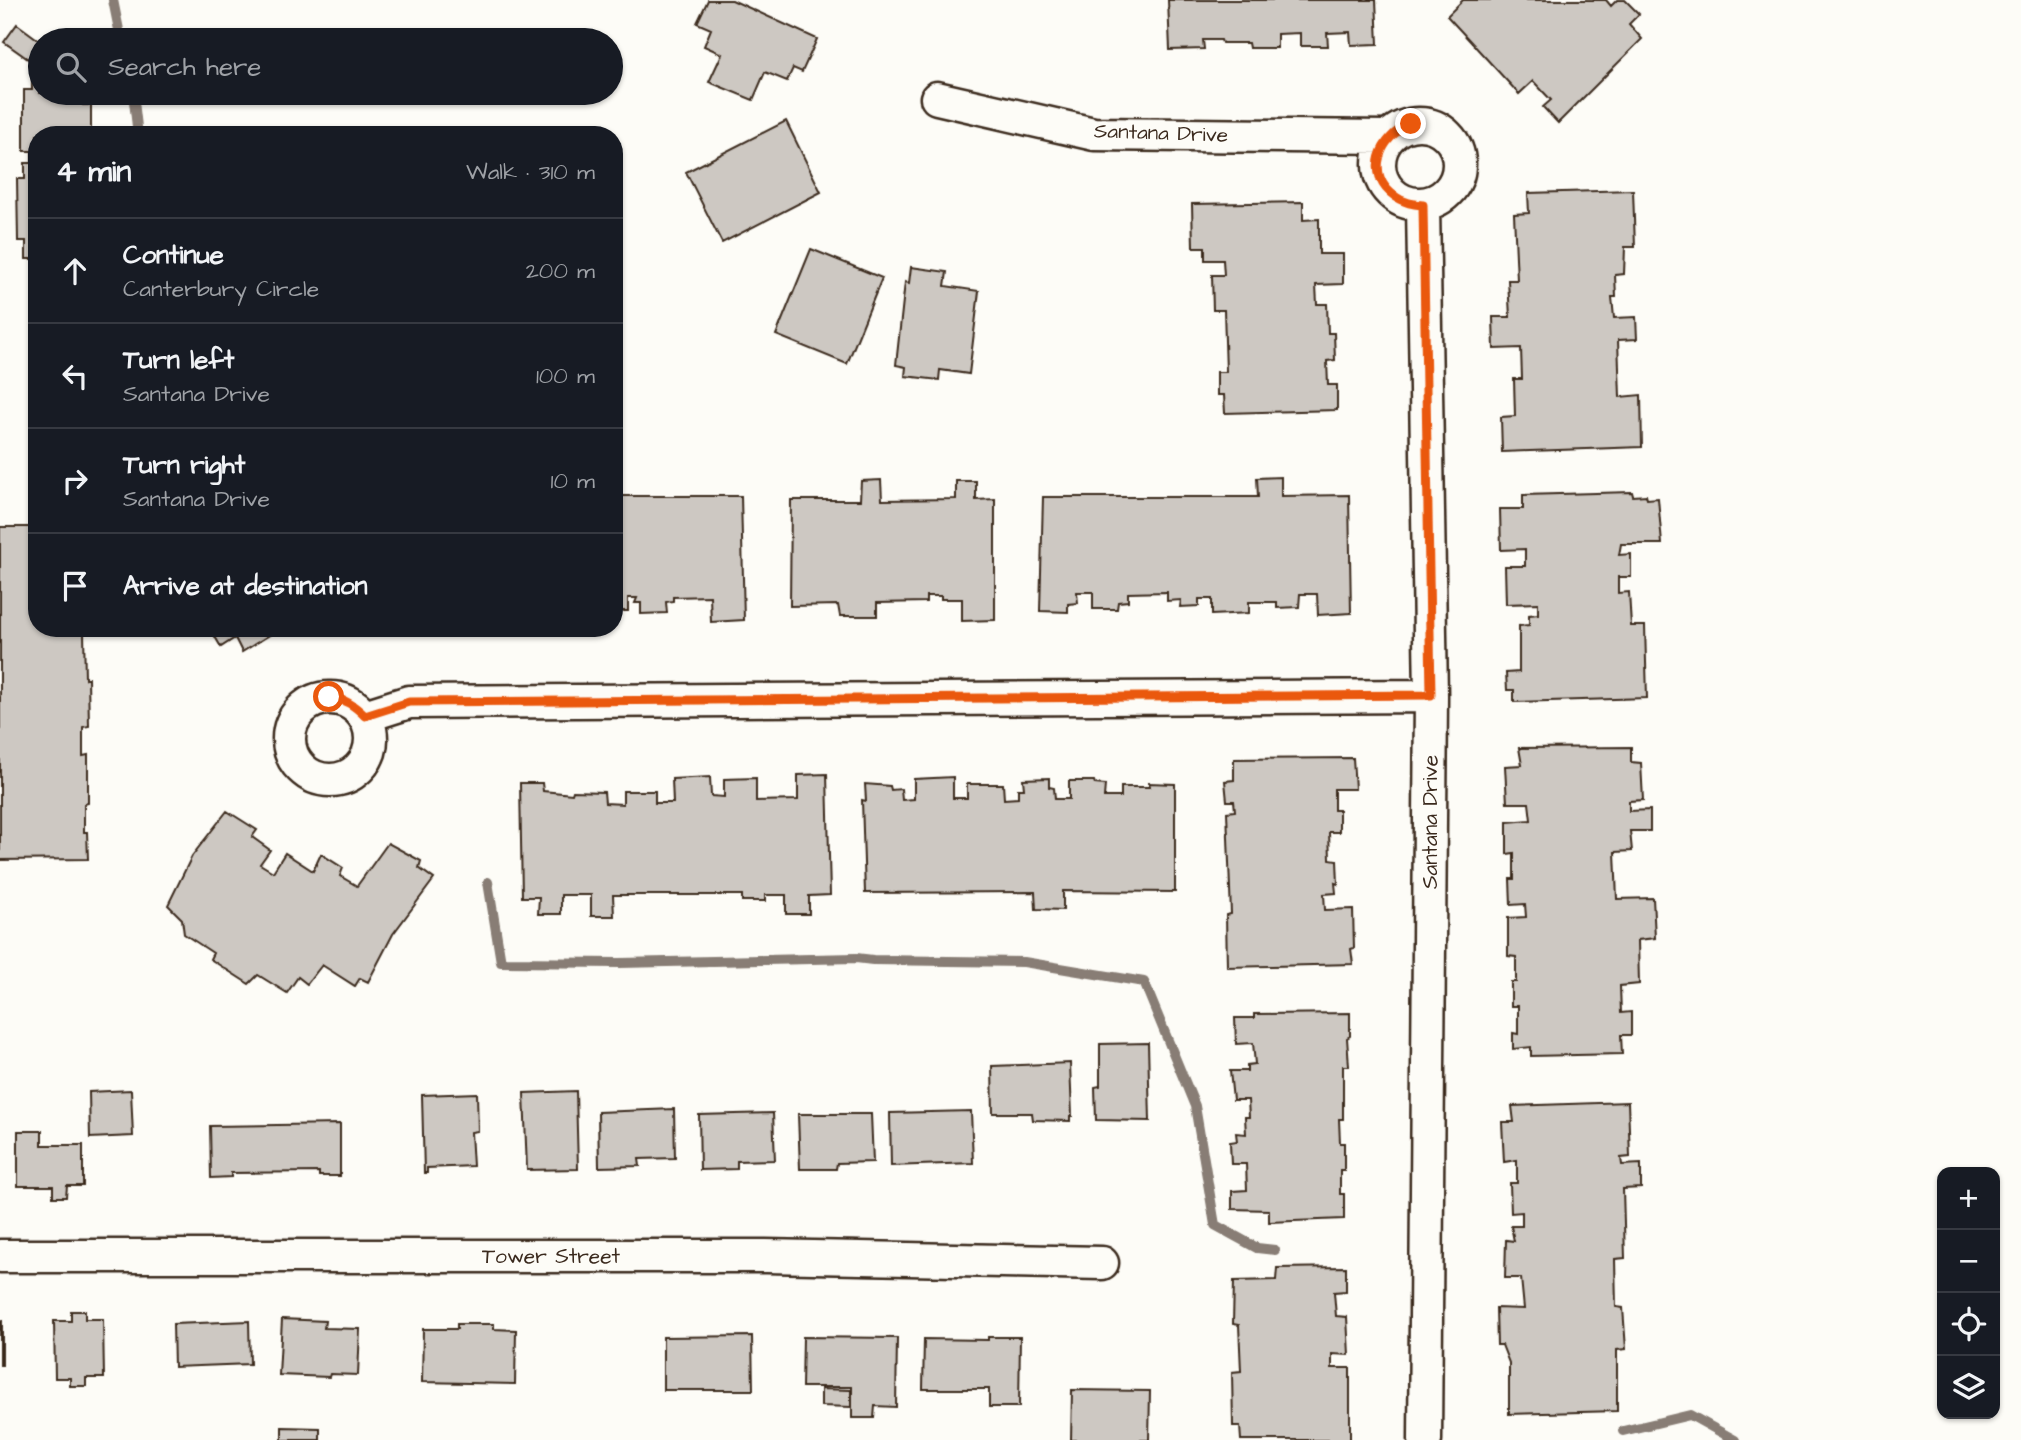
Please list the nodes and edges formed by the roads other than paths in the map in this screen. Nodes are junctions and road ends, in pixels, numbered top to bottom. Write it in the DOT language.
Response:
graph roads {
  1 [pos="937,98"];
  2 [pos="1388,137"];
  3 [pos="1423,205"];
  4 [pos="1431,695"];
  5 [pos="365,716"];
  6 [pos="0,1256"];
  7 [pos="1102,1263"];
  8 [pos="1425,1440"];
  1 -- 2 [label="street, Santana Drive"];
  2 -- 3 [label="street"];
  2 -- 3 [label="street, Santana Drive"];
  3 -- 4 [label="street, Santana Drive"];
  4 -- 5 [label="street"];
  4 -- 8 [label="street, Santana Drive"];
  6 -- 7 [label="street, Tower Street"];
}
